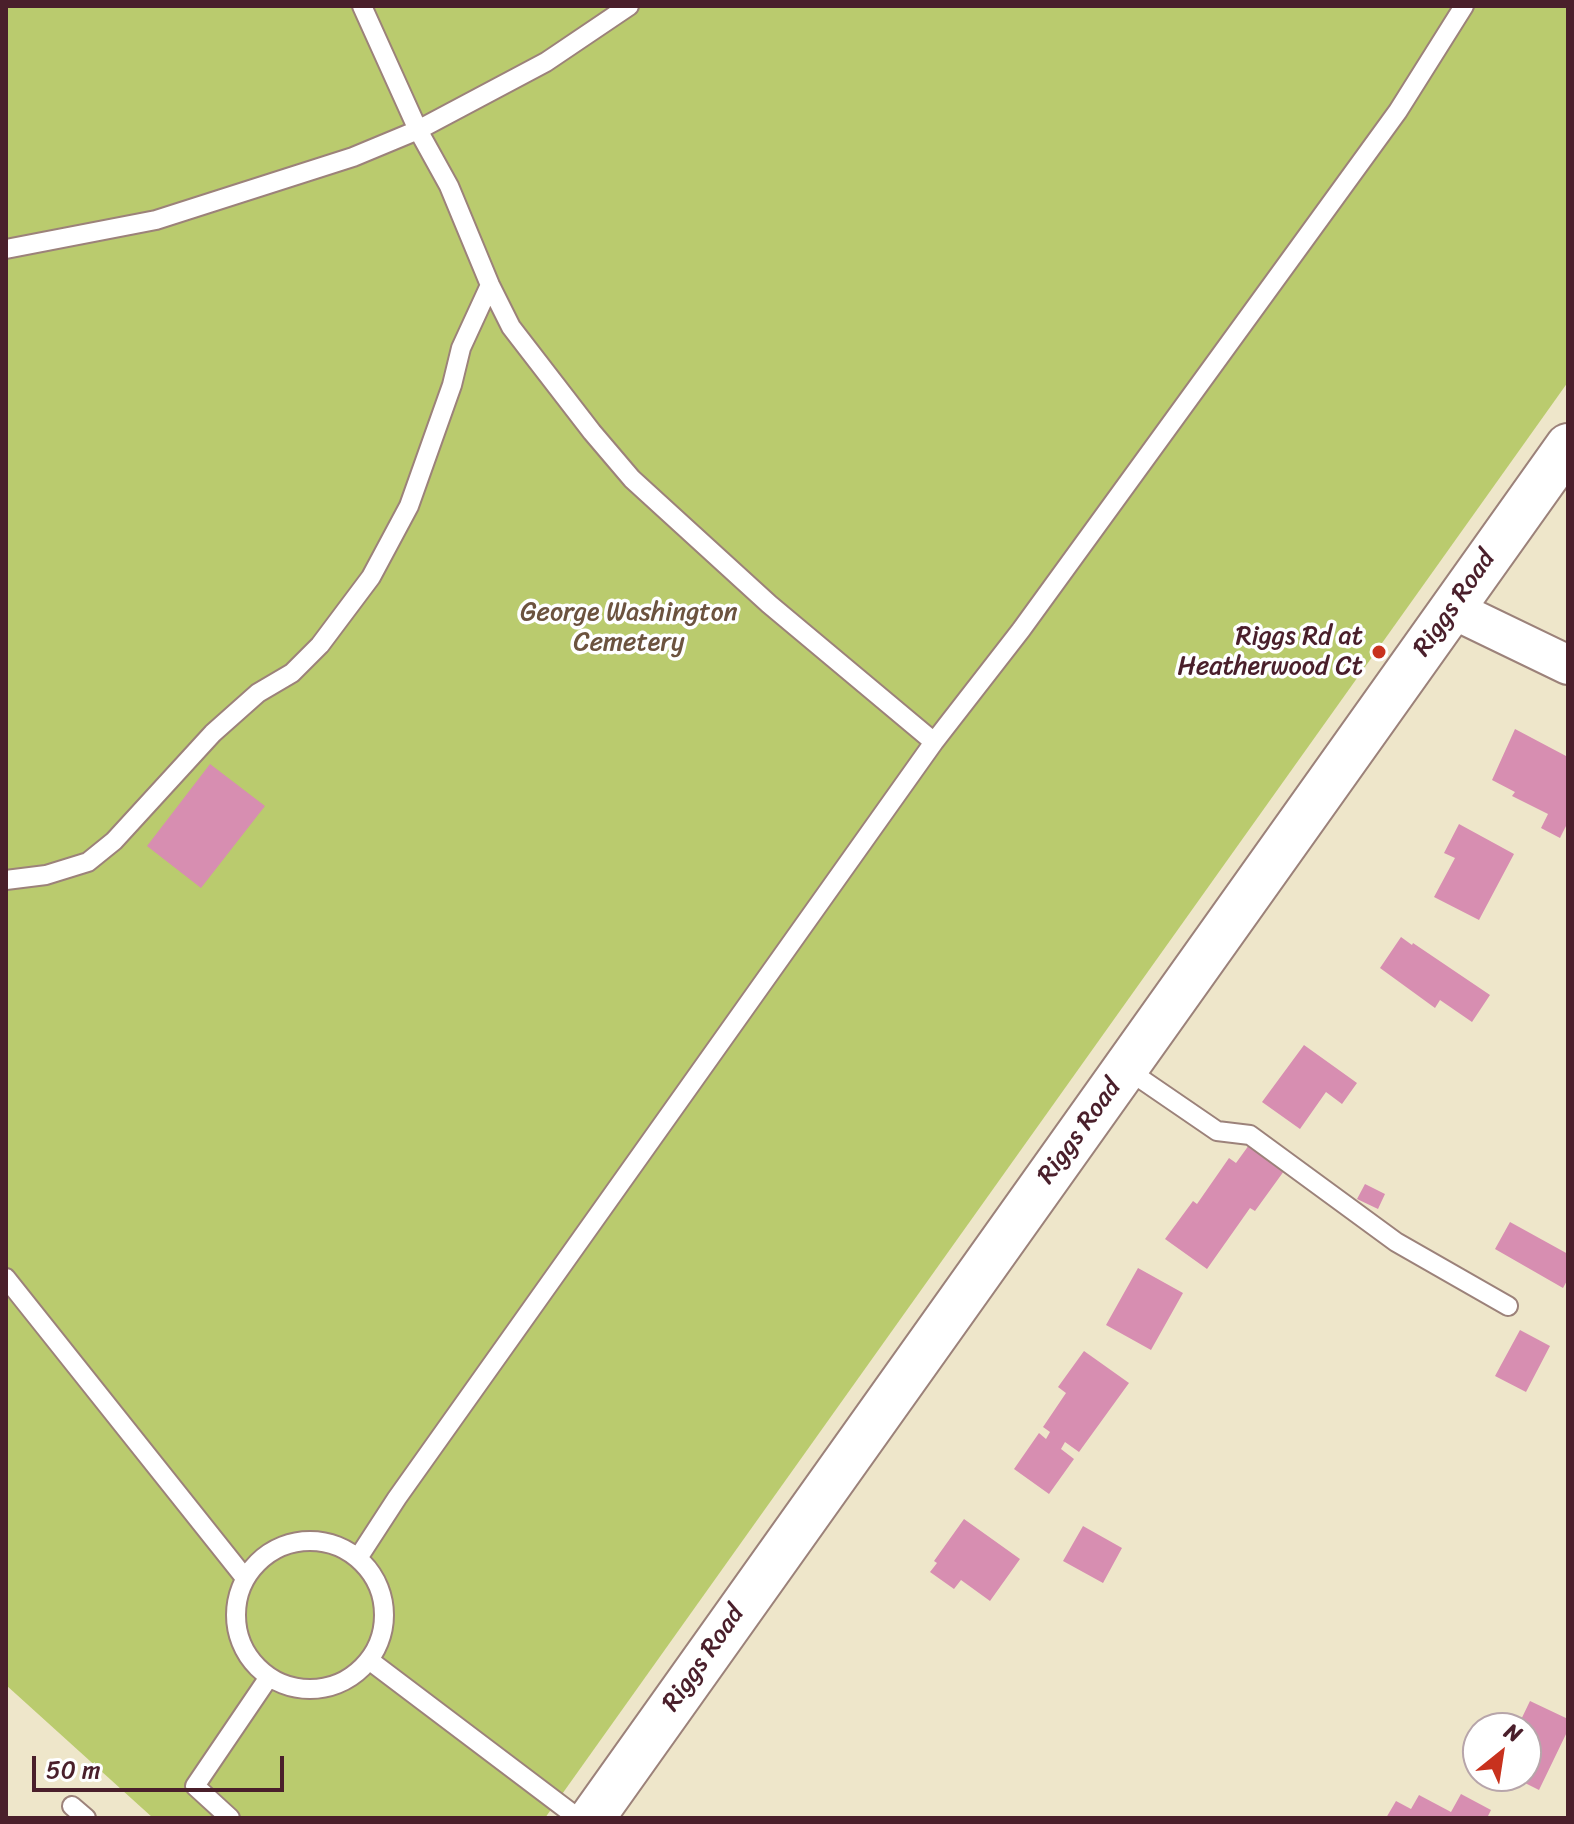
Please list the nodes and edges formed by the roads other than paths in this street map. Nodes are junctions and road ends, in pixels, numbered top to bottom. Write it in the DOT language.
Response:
graph roads {
  1 [pos="362,6"];
  2 [pos="629,6"];
  3 [pos="1464,6"];
  4 [pos="418,130"];
  5 [pos="6,249"];
  6 [pos="490,285"];
  7 [pos="1568,446"];
  8 [pos="1452,609"];
  9 [pos="1568,665"];
  10 [pos="934,742"];
  11 [pos="6,880"];
  12 [pos="1125,1068"];
  13 [pos="6,1278"];
  14 [pos="1508,1306"];
  15 [pos="358,1558"];
  16 [pos="245,1578"];
  17 [pos="369,1660"];
  18 [pos="269,1677"];
  19 [pos="230,1818"];
  20 [pos="578,1818"];
  21 [pos="592,1818"];
  1 -- 4 [label="lane"];
  2 -- 4 [label="lane"];
  3 -- 10 [label="lane"];
  4 -- 5 [label="lane"];
  4 -- 6 [label="lane"];
  6 -- 10 [label="lane"];
  6 -- 11 [label="lane"];
  7 -- 8 [label="main road, Riggs Road"];
  8 -- 9 [label="street"];
  8 -- 12 [label="main road, Riggs Road"];
  10 -- 15 [label="lane"];
  12 -- 14 [label="lane"];
  12 -- 21 [label="main road, Riggs Road"];
  13 -- 16 [label="lane"];
  15 -- 16 [label="lane"];
  15 -- 17 [label="lane"];
  16 -- 18 [label="lane"];
  17 -- 18 [label="lane"];
  17 -- 20 [label="lane"];
  18 -- 19 [label="lane"];
}
